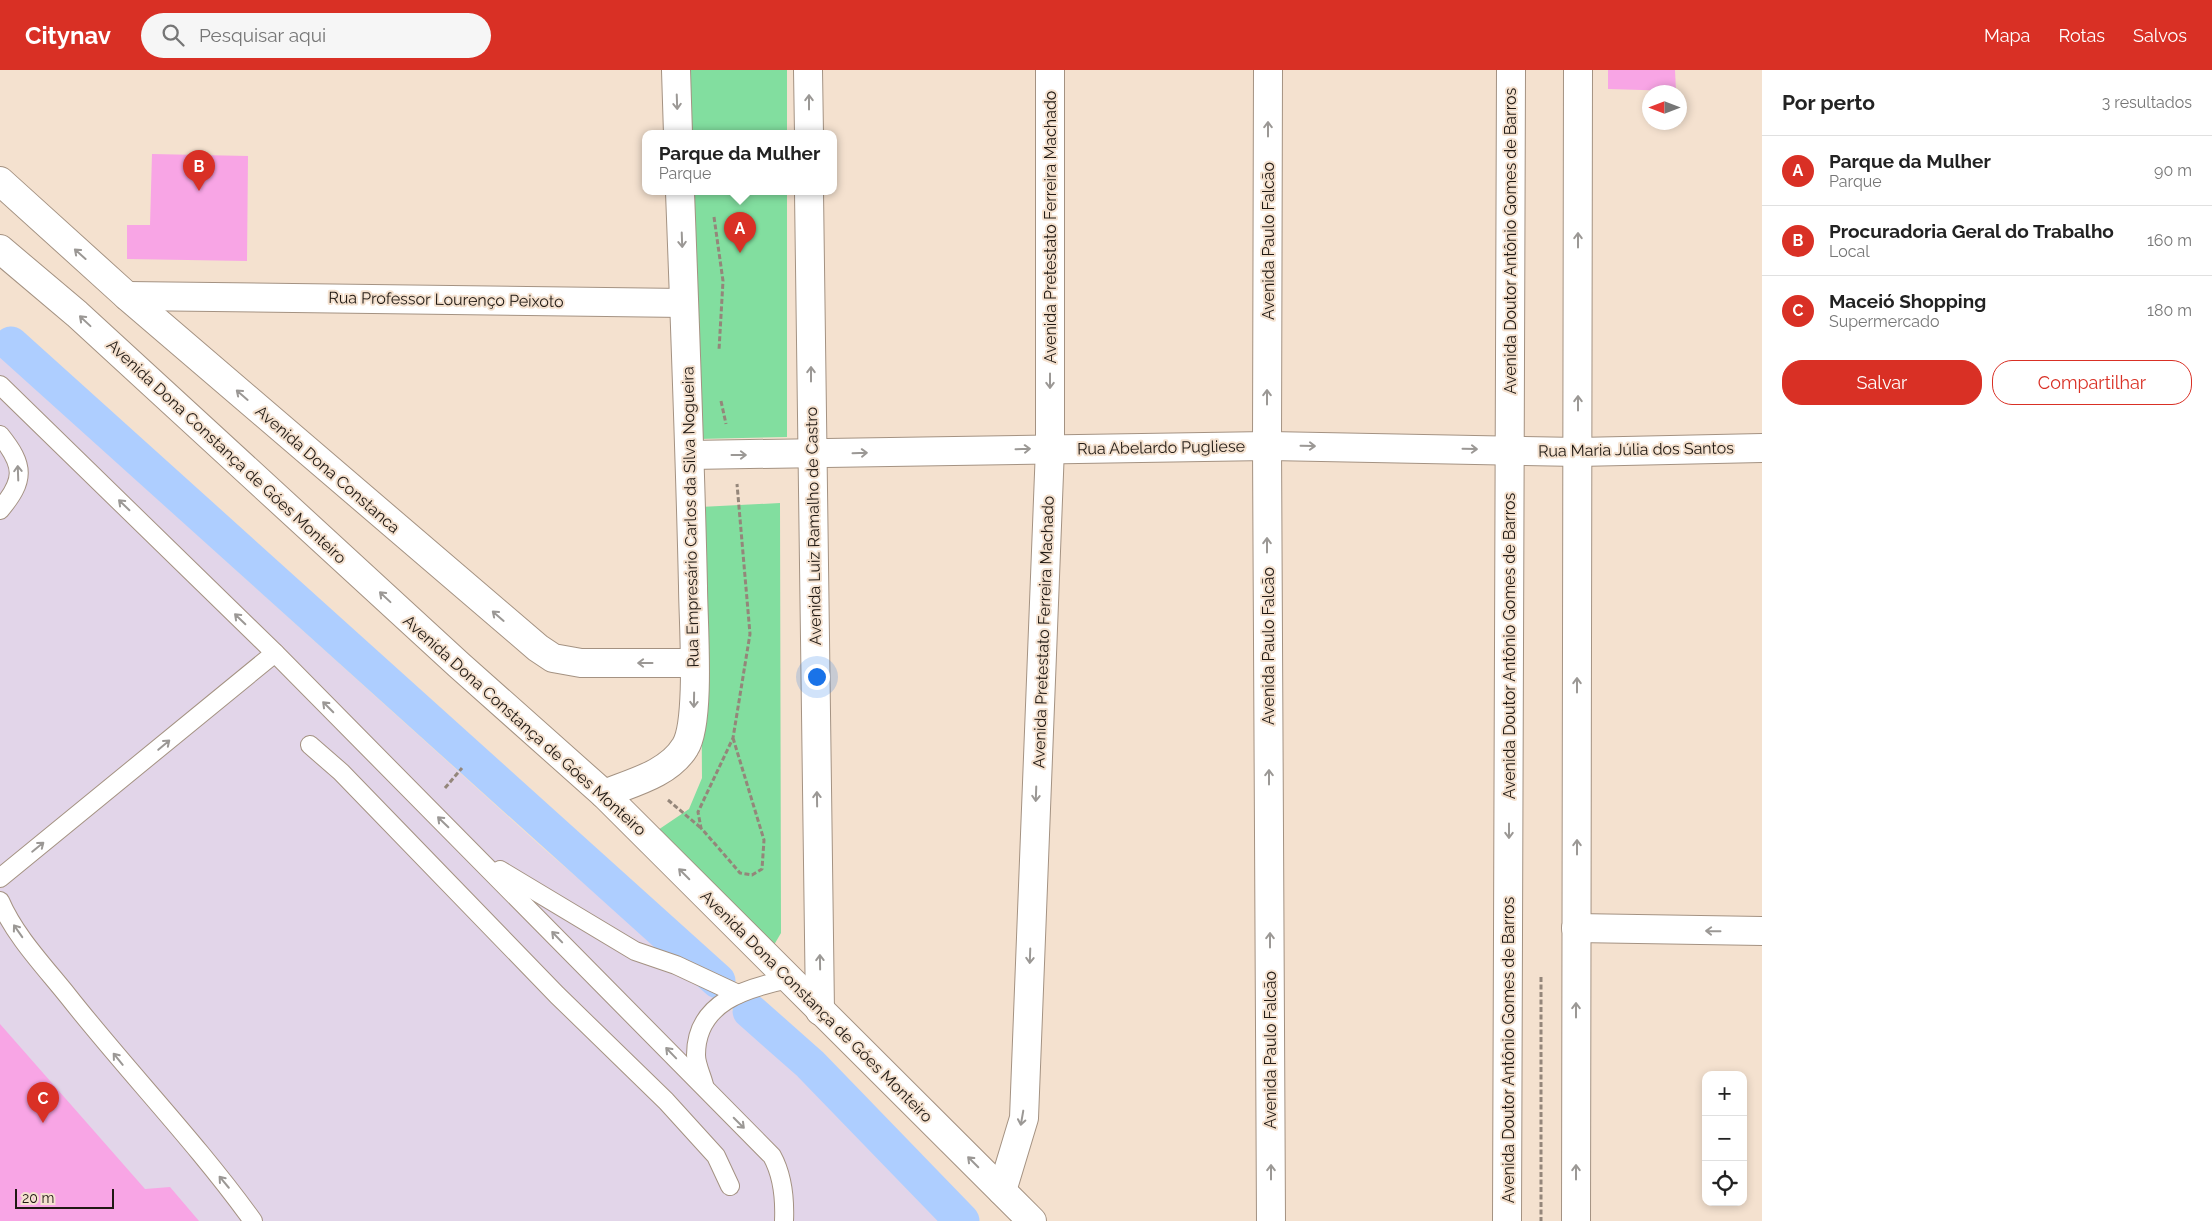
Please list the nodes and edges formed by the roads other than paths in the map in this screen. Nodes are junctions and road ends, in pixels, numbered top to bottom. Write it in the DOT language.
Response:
graph roads {
  1 [pos="676,70"];
  2 [pos="808,70"];
  3 [pos="1050,70"];
  4 [pos="1268,70"];
  5 [pos="1510,70"];
  6 [pos="1578,70"];
  7 [pos="678,130"];
  8 [pos="809,130"];
  9 [pos="0,181"];
  10 [pos="680,195"];
  11 [pos="809,195"];
  12 [pos="0,249"];
  13 [pos="126,296"];
  14 [pos="207,296"];
  15 [pos="684,303"];
  16 [pos="172,334"];
  17 [pos="0,385"];
  18 [pos="0,435"];
  19 [pos="1267,446"];
  20 [pos="1050,448"];
  21 [pos="1762,448"];
  22 [pos="1510,450"];
  23 [pos="1578,452"];
  24 [pos="812,454"];
  25 [pos="690,455"];
  26 [pos="0,510"];
  27 [pos="275,653"];
  28 [pos="694,662"];
  29 [pos="310,745"];
  30 [pos="604,794"];
  31 [pos="480,859"];
  32 [pos="0,878"];
  33 [pos="0,901"];
  34 [pos="1576,928"];
  35 [pos="1762,932"];
  36 [pos="789,979"];
  37 [pos="738,994"];
  38 [pos="820,1010"];
  39 [pos="705,1088"];
  40 [pos="730,1186"];
  41 [pos="1002,1191"];
  42 [pos="253,1221"];
  43 [pos="784,1221"];
  44 [pos="1032,1221"];
  45 [pos="1271,1221"];
  46 [pos="1508,1221"];
  47 [pos="1576,1221"];
  1 -- 7 [label="street, one-way"];
  8 -- 2 [label="street, one-way"];
  3 -- 20 [label="street, Avenida Pretestato Ferreira Machado, one-way"];
  19 -- 4 [label="street, Avenida Paulo Falcão, one-way"];
  5 -- 22 [label="street, Avenida Doutor Antônio Gomes de Barros"];
  23 -- 6 [label="street, one-way"];
  13 -- 9 [label="street, Avenida Dona Constanca, one-way"];
  10 -- 15 [label="street, Rua Empresário Carlos da Silva Nogueira, one-way"];
  24 -- 11 [label="street, Avenida Luiz Ramalho de Castro, one-way"];
  30 -- 12 [label="street, Avenida Dona Constança de Góes Monteiro, one-way"];
  13 -- 14 [label="street, Rua Professor Lourenço Peixoto"];
  13 -- 16 [label="street, Avenida Dona Constanca"];
  14 -- 15 [label="street, Rua Professor Lourenço Peixoto"];
  14 -- 16 [label="street, Rua Professor Lourenço Peixoto"];
  15 -- 25 [label="street, Rua Empresário Carlos da Silva Nogueira"];
  28 -- 16 [label="street, Avenida Dona Constanca, one-way"];
  27 -- 17 [label="lane, one-way"];
  26 -- 18 [label="lane, one-way"];
  19 -- 20 [label="street, Rua Abelardo Pugliese"];
  19 -- 22 [label="street, Rua Abelardo Pugliese, one-way"];
  45 -- 19 [label="street, Avenida Paulo Falcão, one-way"];
  24 -- 20 [label="street, Rua Abelardo Pugliese, one-way"];
  20 -- 41 [label="street, Avenida Pretestato Ferreira Machado, one-way"];
  21 -- 23 [label="street, Rua Maria Júlia dos Santos"];
  22 -- 23 [label="street, Rua Maria Júlia dos Santos"];
  22 -- 46 [label="street, Avenida Doutor Antônio Gomes de Barros, one-way"];
  34 -- 23 [label="street, one-way"];
  25 -- 24 [label="street, Rua Abelardo Pugliese, one-way"];
  38 -- 24 [label="street, Avenida Luiz Ramalho de Castro, one-way"];
  25 -- 28 [label="street, Rua Empresário Carlos da Silva Nogueira"];
  31 -- 27 [label="lane, one-way"];
  32 -- 27 [label="lane, one-way"];
  28 -- 30 [label="street, Rua Empresário Carlos da Silva Nogueira, one-way"];
  29 -- 40 [label="lane"];
  36 -- 30 [label="street, Avenida Dona Constança de Góes Monteiro, one-way"];
  31 -- 37 [label="lane"];
  39 -- 31 [label="lane, one-way"];
  42 -- 33 [label="lane, one-way"];
  35 -- 34 [label="street, one-way"];
  47 -- 34 [label="street, one-way"];
  36 -- 37 [label="lane"];
  36 -- 38 [label="street, Avenida Dona Constança de Góes Monteiro"];
  37 -- 39 [label="lane"];
  41 -- 38 [label="street, Avenida Dona Constança de Góes Monteiro, one-way"];
  39 -- 43 [label="lane, one-way"];
  41 -- 44 [label="street, Avenida Dona Constança de Góes Monteiro"];
}
